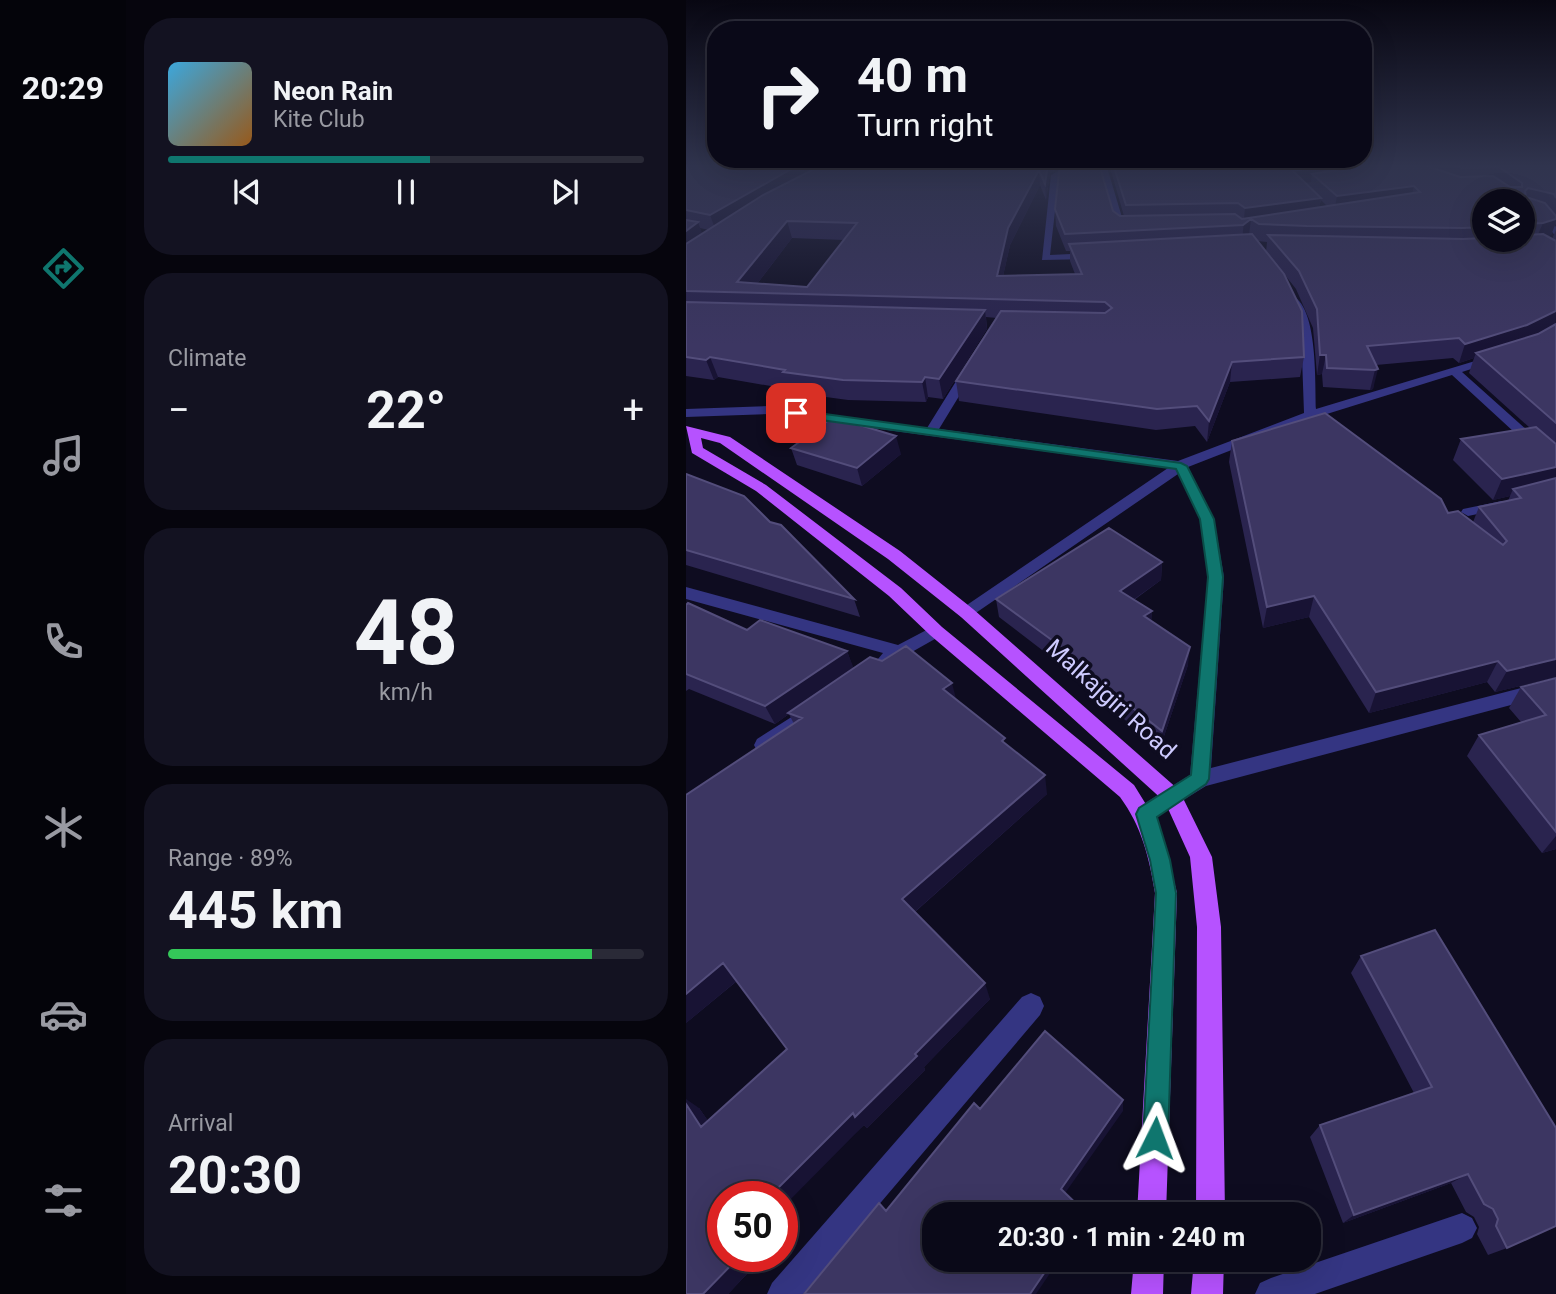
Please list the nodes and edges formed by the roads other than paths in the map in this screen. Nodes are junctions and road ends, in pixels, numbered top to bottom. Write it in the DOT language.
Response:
graph roads {
  1 [pos="1049,224"];
  2 [pos="1120,224"];
  3 [pos="1133,227"];
  4 [pos="1098,256"];
  5 [pos="1289,290"];
  6 [pos="1513,353"];
  7 [pos="979,355"];
  8 [pos="1453,370"];
  9 [pos="686,413"];
  10 [pos="1310,415"];
  11 [pos="932,430"];
  12 [pos="690,432"];
  13 [pos="1556,463"];
  14 [pos="1181,466"];
  15 [pos="1518,501"];
  16 [pos="1468,512"];
  17 [pos="686,593"];
  18 [pos="968,613"];
  19 [pos="936,631"];
  20 [pos="898,651"];
  21 [pos="875,667"];
  22 [pos="1556,686"];
  23 [pos="831,698"];
  24 [pos="753,752"];
  25 [pos="1200,779"];
  26 [pos="1172,796"];
  27 [pos="1146,814"];
  28 [pos="1031,1006"];
  29 [pos="1152,1202"];
  30 [pos="1212,1202"];
  31 [pos="1462,1228"];
  32 [pos="1148,1272"];
  33 [pos="1208,1272"];
  34 [pos="783,1294"];
  35 [pos="1147,1294"];
  36 [pos="1207,1294"];
  37 [pos="1271,1294"];
  1 -- 4 [label="street"];
  2 -- 3 [label="street"];
  5 -- 10 [label="street"];
  6 -- 8 [label="street"];
  7 -- 11 [label="street"];
  8 -- 10 [label="street"];
  8 -- 13 [label="street"];
  9 -- 11 [label="street"];
  10 -- 14 [label="street"];
  11 -- 14 [label="street"];
  12 -- 18 [label="main road, Malkajgiri Road"];
  12 -- 19 [label="main road, Malkajgiri Road"];
  14 -- 18 [label="street"];
  14 -- 25 [label="street"];
  15 -- 16 [label="street"];
  17 -- 20 [label="street"];
  18 -- 26 [label="main road, Malkajgiri Road"];
  19 -- 20 [label="street"];
  19 -- 27 [label="main road, Malkajgiri Road"];
  20 -- 21 [label="street"];
  22 -- 25 [label="street"];
  23 -- 24 [label="street"];
  25 -- 26 [label="street"];
  26 -- 27 [label="street"];
  26 -- 30 [label="main road, Malkajgiri Road"];
  27 -- 29 [label="main road, Malkajgiri Road"];
  28 -- 34 [label="street"];
  31 -- 37 [label="street"];
  32 -- 35 [label="main road"];
  33 -- 36 [label="main road"];
}
